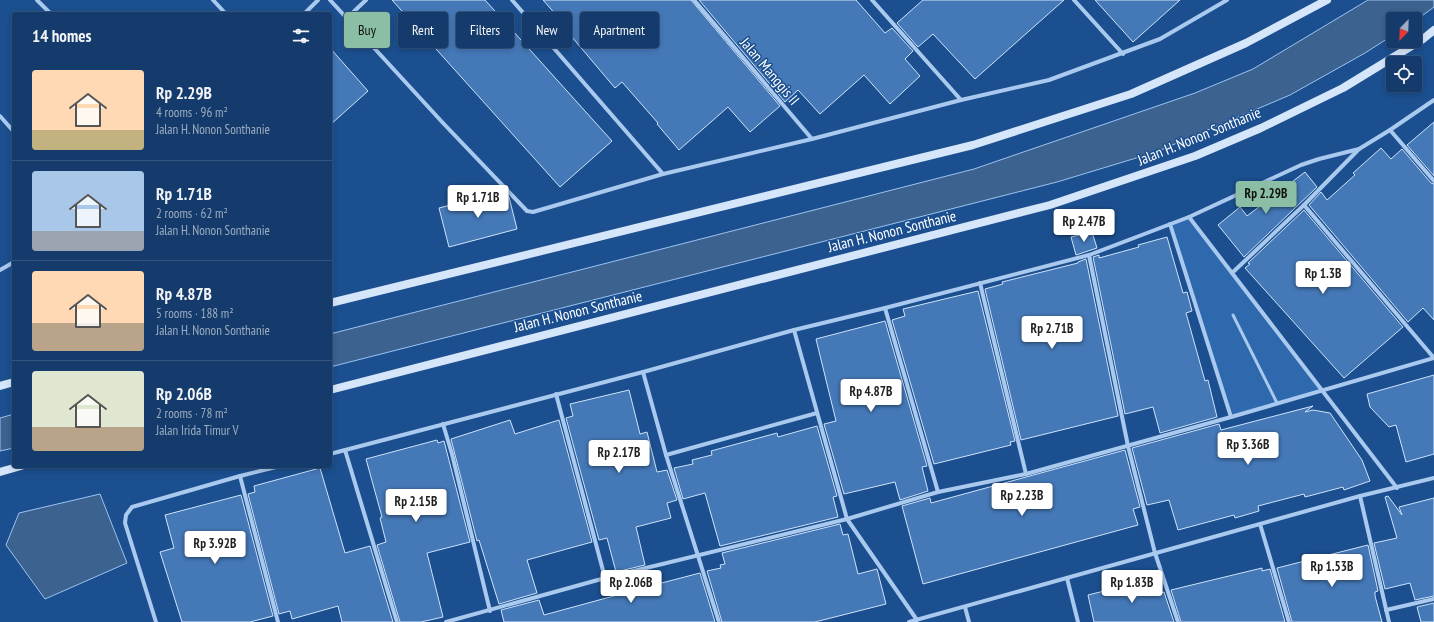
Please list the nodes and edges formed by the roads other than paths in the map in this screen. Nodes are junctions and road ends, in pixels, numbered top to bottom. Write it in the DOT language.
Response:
graph roads {
  1 [pos="37,0"];
  2 [pos="213,0"];
  3 [pos="318,0"];
  4 [pos="330,0"];
  5 [pos="366,0"];
  6 [pos="512,0"];
  7 [pos="694,0"];
  8 [pos="872,0"];
  9 [pos="1074,0"];
  10 [pos="1227,0"];
  11 [pos="1327,0"];
  12 [pos="49,12"];
  13 [pos="224,12"];
  14 [pos="306,12"];
  15 [pos="353,12"];
  16 [pos="344,15"];
  17 [pos="1434,30"];
  18 [pos="374,48"];
  19 [pos="1123,54"];
  20 [pos="961,100"];
  21 [pos="1434,100"];
  22 [pos="0,116"];
  23 [pos="12,130"];
  24 [pos="1390,130"];
  25 [pos="812,139"];
  26 [pos="1359,149"];
  27 [pos="663,174"];
  28 [pos="1434,181"];
  29 [pos="1304,205"];
  30 [pos="1189,217"];
  31 [pos="1170,224"];
  32 [pos="1089,255"];
  33 [pos="12,263"];
  34 [pos="0,270"];
  35 [pos="1232,273"];
  36 [pos="980,283"];
  37 [pos="332,303"];
  38 [pos="885,308"];
  39 [pos="1233,315"];
  40 [pos="794,330"];
  41 [pos="1434,358"];
  42 [pos="643,372"];
  43 [pos="0,381"];
  44 [pos="12,381"];
  45 [pos="12,382"];
  46 [pos="0,386"];
  47 [pos="332,389"];
  48 [pos="1322,390"];
  49 [pos="556,394"];
  50 [pos="1277,403"];
  51 [pos="817,413"];
  52 [pos="1231,417"];
  53 [pos="442,424"];
  54 [pos="1128,446"];
  55 [pos="345,450"];
  56 [pos="332,453"];
  57 [pos="666,455"];
  58 [pos="14,468"];
  59 [pos="272,468"];
  60 [pos="0,472"];
  61 [pos="1026,474"];
  62 [pos="240,476"];
  63 [pos="1434,478"];
  64 [pos="1397,488"];
  65 [pos="938,492"];
  66 [pos="1360,496"];
  67 [pos="847,519"];
  68 [pos="1260,524"];
  69 [pos="1155,553"];
  70 [pos="698,556"];
  71 [pos="605,578"];
  72 [pos="1067,578"];
  73 [pos="1434,599"];
  74 [pos="965,607"];
  75 [pos="1386,610"];
  76 [pos="490,611"];
  77 [pos="917,620"];
  78 [pos="156,622"];
  79 [pos="278,622"];
  80 [pos="397,622"];
  81 [pos="446,622"];
  82 [pos="719,622"];
  83 [pos="909,622"];
  84 [pos="969,622"];
  85 [pos="1078,622"];
  86 [pos="1178,622"];
  87 [pos="1289,622"];
  88 [pos="1389,622"];
  1 -- 12 [label="street"];
  2 -- 13 [label="street"];
  3 -- 14 [label="street"];
  4 -- 16 [label="street"];
  5 -- 15 [label="street"];
  6 -- 27 [label="street"];
  7 -- 25 [label="street, Jalan Manggis II"];
  8 -- 20 [label="street"];
  9 -- 19 [label="street"];
  10 -- 19 [label="street"];
  11 -- 37 [label="street"];
  17 -- 47 [label="street, Jalan H. Nonon Sonthanie"];
  18 -- 27 [label="street"];
  19 -- 20 [label="street"];
  20 -- 25 [label="street"];
  21 -- 24 [label="street"];
  22 -- 23 [label="street"];
  24 -- 26 [label="street"];
  24 -- 28 [label="street"];
  25 -- 27 [label="street"];
  26 -- 29 [label="street"];
  26 -- 30 [label="street"];
  29 -- 35 [label="street"];
  29 -- 41 [label="street"];
  30 -- 31 [label="street"];
  30 -- 35 [label="street"];
  31 -- 32 [label="street"];
  31 -- 52 [label="street"];
  32 -- 36 [label="street"];
  32 -- 54 [label="street"];
  33 -- 34 [label="street"];
  35 -- 48 [label="street"];
  36 -- 38 [label="street"];
  36 -- 61 [label="street"];
  38 -- 40 [label="street"];
  38 -- 65 [label="street"];
  39 -- 50 [label="lane"];
  40 -- 42 [label="street"];
  40 -- 51 [label="street"];
  41 -- 48 [label="street"];
  42 -- 49 [label="street"];
  42 -- 57 [label="street"];
  43 -- 44 [label="street"];
  45 -- 46 [label="street"];
  48 -- 50 [label="street"];
  48 -- 64 [label="street"];
  49 -- 53 [label="street"];
  49 -- 71 [label="street"];
  50 -- 52 [label="street"];
  51 -- 57 [label="street"];
  51 -- 67 [label="street"];
  52 -- 54 [label="street"];
  53 -- 55 [label="street"];
  53 -- 76 [label="street"];
  54 -- 61 [label="street"];
  54 -- 69 [label="street"];
  55 -- 56 [label="street"];
  55 -- 80 [label="street"];
  57 -- 70 [label="street"];
  58 -- 60 [label="street"];
  59 -- 62 [label="street"];
  61 -- 65 [label="street"];
  62 -- 78 [label="street"];
  62 -- 79 [label="street"];
  63 -- 64 [label="street"];
  64 -- 66 [label="street"];
  65 -- 67 [label="street"];
  66 -- 68 [label="street"];
  66 -- 75 [label="street"];
  67 -- 70 [label="street"];
  67 -- 77 [label="street"];
  68 -- 69 [label="street"];
  68 -- 87 [label="street"];
  69 -- 72 [label="street"];
  69 -- 86 [label="street"];
  70 -- 71 [label="street"];
  70 -- 82 [label="street"];
  71 -- 76 [label="street"];
  72 -- 74 [label="street"];
  72 -- 85 [label="street"];
  73 -- 75 [label="street"];
  74 -- 77 [label="street"];
  74 -- 84 [label="street"];
  75 -- 88 [label="street"];
  76 -- 81 [label="street"];
  77 -- 83 [label="street"];
}
